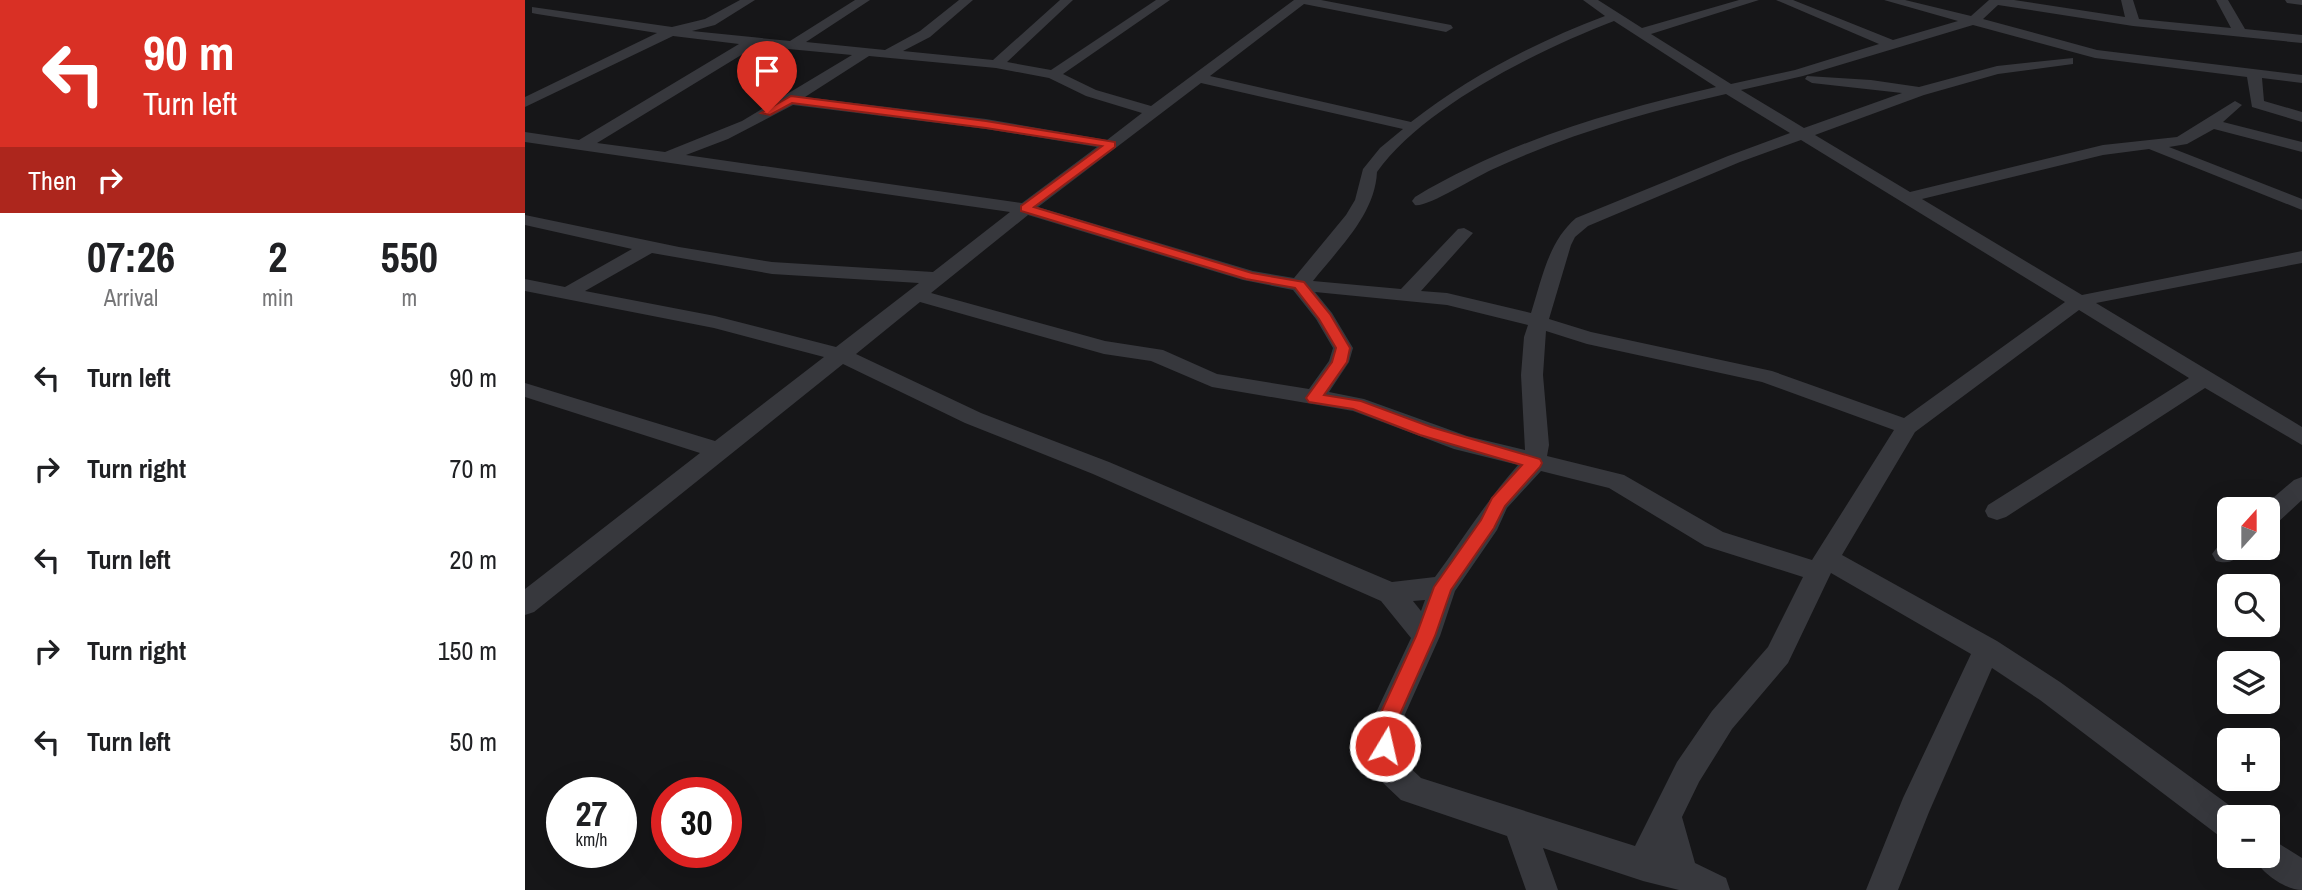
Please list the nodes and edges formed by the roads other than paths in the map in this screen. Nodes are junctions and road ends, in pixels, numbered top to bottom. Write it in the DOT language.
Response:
graph roads {
  1 [pos="561,0"];
  2 [pos="749,0"];
  3 [pos="864,0"];
  4 [pos="967,0"];
  5 [pos="1067,0"];
  6 [pos="1164,0"];
  7 [pos="1301,0"];
  8 [pos="1589,0"];
  9 [pos="1701,0"];
  10 [pos="1753,0"];
  11 [pos="1782,0"];
  12 [pos="1893,0"];
  13 [pos="1996,0"];
  14 [pos="2127,0"];
  15 [pos="2222,0"];
  16 [pos="2291,0"];
  17 [pos="2302,1"];
  18 [pos="1718,11"];
  19 [pos="531,12"];
  20 [pos="2079,14"];
  21 [pos="1613,17"];
  22 [pos="1975,20"];
  23 [pos="2133,22"];
  24 [pos="1446,28"];
  25 [pos="708,29"];
  26 [pos="670,32"];
  27 [pos="2240,32"];
  28 [pos="1639,33"];
  29 [pos="2302,38"];
  30 [pos="2051,40"];
  31 [pos="752,42"];
  32 [pos="792,45"];
  33 [pos="1892,45"];
  34 [pos="866,52"];
  35 [pos="887,53"];
  36 [pos="2068,61"];
  37 [pos="996,64"];
  38 [pos="2255,74"];
  39 [pos="1053,75"];
  40 [pos="1805,76"];
  41 [pos="1198,78"];
  42 [pos="2302,79"];
  43 [pos="1727,88"];
  44 [pos="1919,92"];
  45 [pos="791,100"];
  46 [pos="525,103"];
  47 [pos="2235,105"];
  48 [pos="1876,108"];
  49 [pos="1154,112"];
  50 [pos="2302,117"];
  51 [pos="2212,124"];
  52 [pos="1415,127"];
  53 [pos="1805,135"];
  54 [pos="525,137"];
  55 [pos="2148,144"];
  56 [pos="582,145"];
  57 [pos="1111,145"];
  58 [pos="2302,147"];
  59 [pos="664,157"];
  60 [pos="1909,197"];
  61 [pos="1421,201"];
  62 [pos="2302,205"];
  63 [pos="1025,209"];
  64 [pos="525,220"];
  65 [pos="1464,233"];
  66 [pos="649,247"];
  67 [pos="2302,257"];
  68 [pos="938,278"];
  69 [pos="525,285"];
  70 [pos="1299,285"];
  71 [pos="566,294"];
  72 [pos="1407,294"];
  73 [pos="917,295"];
  74 [pos="2079,301"];
  75 [pos="1537,320"];
  76 [pos="841,355"];
  77 [pos="2205,378"];
  78 [pos="525,390"];
  79 [pos="1314,398"];
  80 [pos="1907,427"];
  81 [pos="2302,436"];
  82 [pos="719,451"];
  83 [pos="1534,463"];
  84 [pos="2302,486"];
  85 [pos="2280,505"];
  86 [pos="1997,511"];
  87 [pos="1823,566"];
  88 [pos="1443,587"];
  89 [pos="1390,593"];
  90 [pos="525,603"];
  91 [pos="1426,636"];
  92 [pos="1987,649"];
  93 [pos="1666,815"];
  94 [pos="2217,815"];
  95 [pos="1519,824"];
  96 [pos="2280,862"];
  97 [pos="1643,865"];
  98 [pos="1682,874"];
  99 [pos="2302,878"];
  100 [pos="1542,890"];
  101 [pos="1714,890"];
  102 [pos="1882,890"];
  1 -- 19 [label="street"];
  2 -- 25 [label="street"];
  3 -- 32 [label="street"];
  4 -- 35 [label="street"];
  5 -- 37 [label="street"];
  6 -- 39 [label="street"];
  7 -- 24 [label="street"];
  7 -- 41 [label="street"];
  8 -- 21 [label="street"];
  9 -- 18 [label="street"];
  10 -- 18 [label="street"];
  11 -- 33 [label="street"];
  12 -- 22 [label="street"];
  13 -- 20 [label="street"];
  13 -- 22 [label="street"];
  14 -- 23 [label="street"];
  15 -- 27 [label="street"];
  16 -- 17 [label="street"];
  18 -- 28 [label="street"];
  19 -- 26 [label="street"];
  20 -- 23 [label="street"];
  20 -- 30 [label="street"];
  21 -- 28 [label="street"];
  21 -- 52 [label="street"];
  22 -- 30 [label="street"];
  22 -- 33 [label="street"];
  23 -- 27 [label="street"];
  25 -- 26 [label="street"];
  25 -- 31 [label="street"];
  26 -- 46 [label="street"];
  27 -- 29 [label="street"];
  28 -- 43 [label="street"];
  30 -- 38 [label="street"];
  31 -- 32 [label="street"];
  31 -- 56 [label="street"];
  32 -- 34 [label="street"];
  33 -- 40 [label="street"];
  34 -- 35 [label="street"];
  34 -- 45 [label="street"];
  35 -- 37 [label="street"];
  36 -- 44 [label="street"];
  37 -- 39 [label="street"];
  38 -- 42 [label="street"];
  38 -- 50 [label="street"];
  39 -- 49 [label="street"];
  40 -- 43 [label="street"];
  40 -- 44 [label="street"];
  40 -- 48 [label="street"];
  41 -- 49 [label="street"];
  41 -- 52 [label="street"];
  43 -- 53 [label="street"];
  43 -- 61 [label="street"];
  44 -- 48 [label="street"];
  45 -- 57 [label="street"];
  45 -- 59 [label="street"];
  47 -- 51 [label="street"];
  48 -- 53 [label="street"];
  49 -- 57 [label="street"];
  51 -- 55 [label="street"];
  51 -- 58 [label="street"];
  52 -- 70 [label="street"];
  53 -- 60 [label="street"];
  53 -- 75 [label="street"];
  54 -- 56 [label="street"];
  55 -- 60 [label="street"];
  55 -- 62 [label="street"];
  56 -- 59 [label="street"];
  57 -- 63 [label="street"];
  59 -- 63 [label="street"];
  60 -- 74 [label="street"];
  63 -- 68 [label="street"];
  63 -- 70 [label="street"];
  64 -- 66 [label="street"];
  65 -- 72 [label="street"];
  66 -- 68 [label="street"];
  66 -- 71 [label="street"];
  67 -- 74 [label="street"];
  68 -- 73 [label="street"];
  69 -- 71 [label="street"];
  70 -- 72 [label="street"];
  70 -- 79 [label="street"];
  71 -- 76 [label="street"];
  72 -- 75 [label="street"];
  73 -- 76 [label="street"];
  73 -- 79 [label="street"];
  74 -- 77 [label="street"];
  74 -- 80 [label="street"];
  75 -- 80 [label="street"];
  75 -- 83 [label="street"];
  76 -- 82 [label="street"];
  76 -- 89 [label="street"];
  77 -- 81 [label="street"];
  77 -- 86 [label="street"];
  78 -- 82 [label="street"];
  79 -- 83 [label="street"];
  80 -- 87 [label="street"];
  82 -- 90 [label="street"];
  83 -- 87 [label="street"];
  83 -- 88 [label="street"];
  84 -- 85 [label="street"];
  87 -- 92 [label="street"];
  87 -- 93 [label="street"];
  88 -- 89 [label="street"];
  88 -- 91 [label="street"];
  89 -- 91 [label="street"];
  91 -- 95 [label="street"];
  92 -- 94 [label="street"];
  92 -- 102 [label="street"];
  93 -- 97 [label="street"];
  93 -- 98 [label="street"];
  95 -- 97 [label="street"];
  95 -- 100 [label="street"];
  96 -- 99 [label="street"];
  97 -- 98 [label="street"];
  98 -- 101 [label="street"];
}
